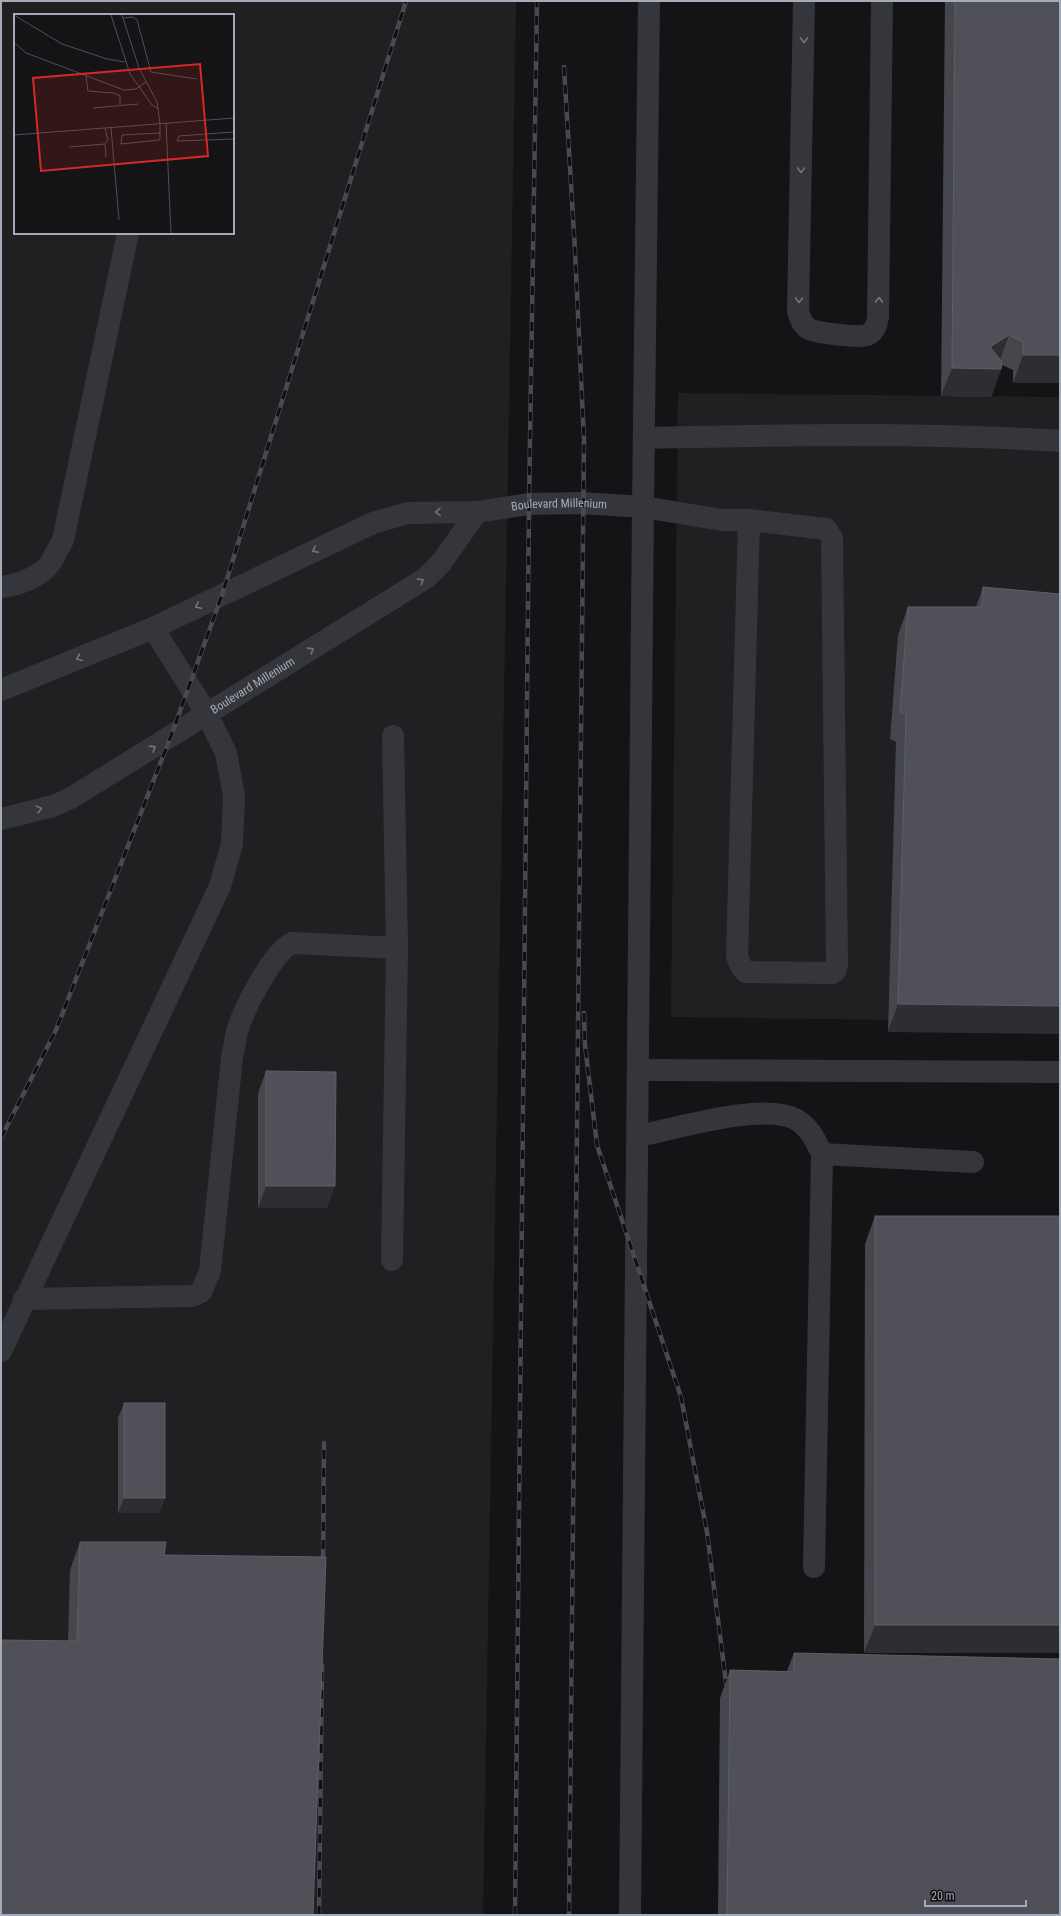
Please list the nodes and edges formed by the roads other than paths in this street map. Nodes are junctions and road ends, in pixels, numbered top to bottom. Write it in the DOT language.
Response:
graph roads {
  1 [pos="649,1"];
  2 [pos="804,1"];
  3 [pos="882,1"];
  4 [pos="128,234"];
  5 [pos="644,438"];
  6 [pos="1060,441"];
  7 [pos="643,507"];
  8 [pos="477,512"];
  9 [pos="750,520"];
  10 [pos="1,587"];
  11 [pos="153,628"];
  12 [pos="1,690"];
  13 [pos="207,714"];
  14 [pos="393,736"];
  15 [pos="1,819"];
  16 [pos="397,948"];
  17 [pos="638,1070"];
  18 [pos="1060,1072"];
  19 [pos="638,1136"];
  20 [pos="822,1154"];
  21 [pos="973,1162"];
  22 [pos="392,1260"];
  23 [pos="24,1299"];
  24 [pos="1,1351"];
  25 [pos="814,1567"];
  26 [pos="630,1915"];
  1 -- 5 [label="street"];
  2 -- 3 [label="street, one-way"];
  4 -- 10 [label="street"];
  5 -- 6 [label="street"];
  5 -- 7 [label="street"];
  7 -- 8 [label="street, Boulevard Millenium"];
  7 -- 9 [label="street, Boulevard Millenium"];
  7 -- 17 [label="street"];
  8 -- 11 [label="street, Boulevard Millenium, one-way"];
  13 -- 8 [label="street, Boulevard Millenium, one-way"];
  9 -- 9 [label="street, Boulevard Millenium"];
  11 -- 12 [label="street, Boulevard Millenium, one-way"];
  11 -- 13 [label="street"];
  15 -- 13 [label="street, Boulevard Millenium, one-way"];
  13 -- 23 [label="street"];
  14 -- 16 [label="street"];
  16 -- 22 [label="street"];
  16 -- 23 [label="street"];
  17 -- 18 [label="street"];
  17 -- 19 [label="street"];
  19 -- 20 [label="street"];
  19 -- 26 [label="street"];
  20 -- 21 [label="street"];
  20 -- 25 [label="street"];
  23 -- 24 [label="street"];
}
